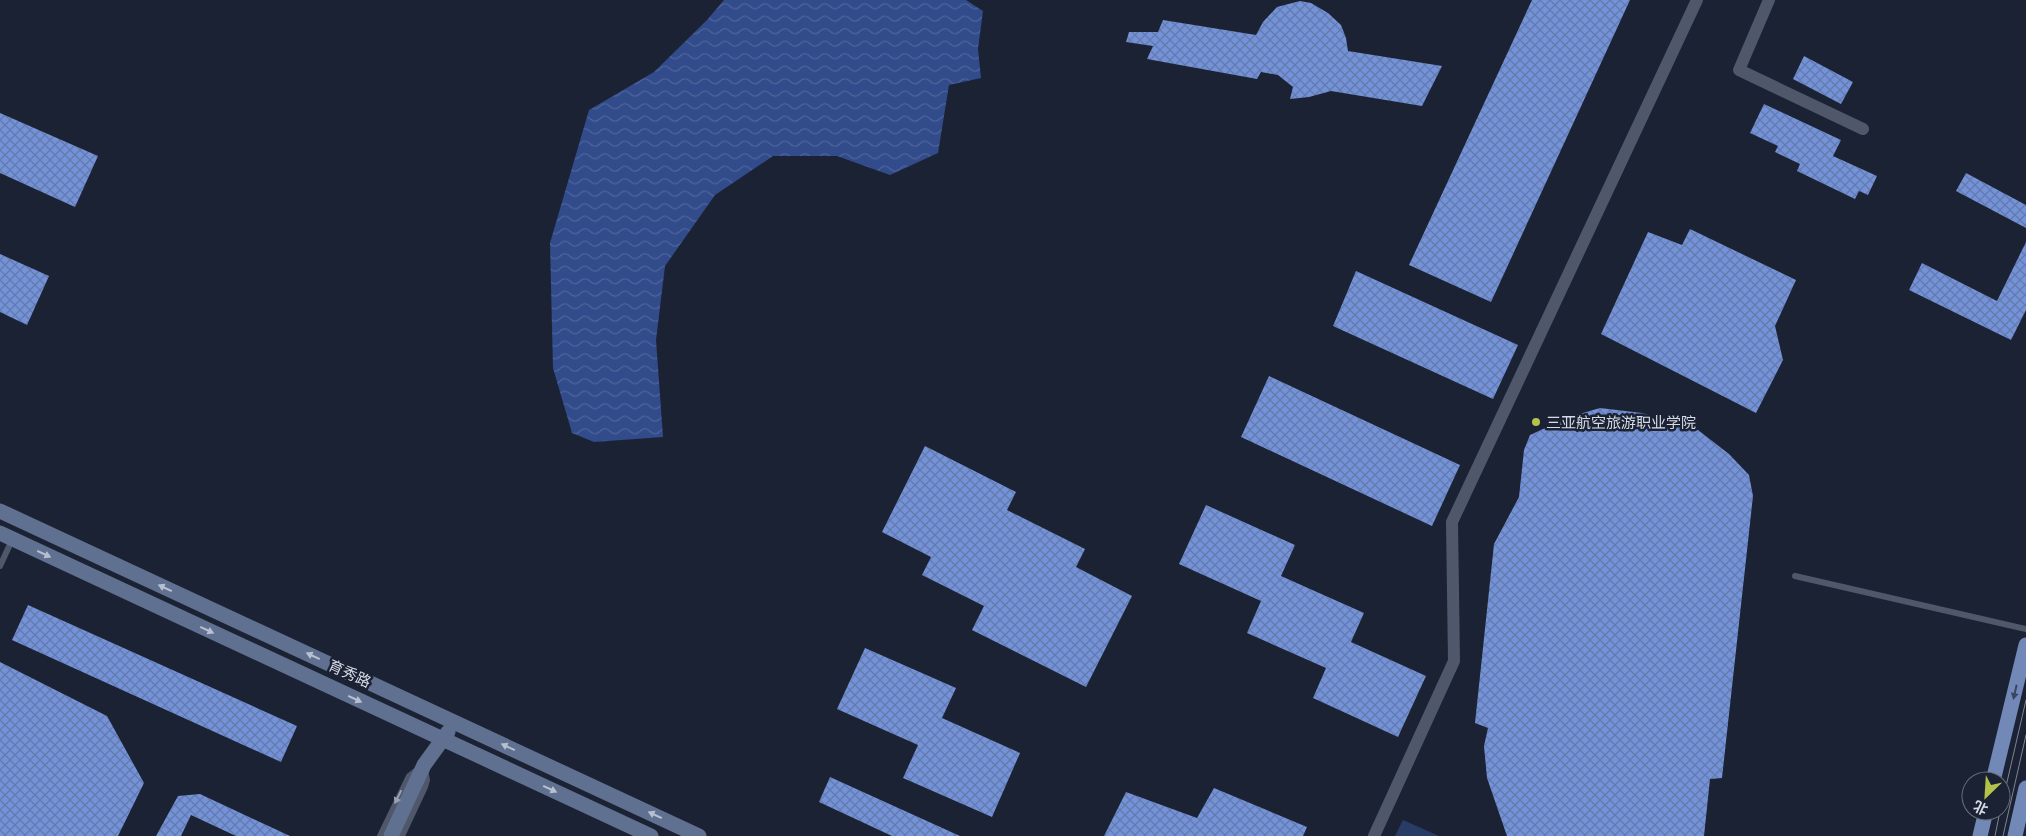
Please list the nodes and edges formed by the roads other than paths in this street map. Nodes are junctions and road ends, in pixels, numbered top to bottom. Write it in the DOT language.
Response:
graph roads {
  1 [pos="1697,0"];
  2 [pos="1769,0"];
  3 [pos="1863,130"];
  4 [pos="0,511"];
  5 [pos="6,536"];
  6 [pos="0,566"];
  7 [pos="1795,576"];
  8 [pos="2026,629"];
  9 [pos="2026,645"];
  10 [pos="455,722"];
  11 [pos="442,740"];
  12 [pos="424,765"];
  13 [pos="1996,771"];
  14 [pos="2026,788"];
  15 [pos="1984,821"];
  16 [pos="380,836"];
  17 [pos="391,836"];
  18 [pos="402,836"];
  19 [pos="651,836"];
  20 [pos="699,836"];
  21 [pos="1374,836"];
  22 [pos="1980,836"];
  23 [pos="2015,836"];
  1 -- 21 [label="street"];
  2 -- 3 [label="street"];
  10 -- 4 [label="main road, 育秀路, one-way"];
  5 -- 6 [label="lane"];
  5 -- 11 [label="main road, 育秀路, one-way"];
  7 -- 8 [label="lane"];
  9 -- 13 [label="main road, one-way"];
  10 -- 11 [label="main road"];
  20 -- 10 [label="main road, 育秀路, one-way"];
  11 -- 12 [label="main road"];
  11 -- 19 [label="main road, 育秀路, one-way"];
  12 -- 16 [label="lane, one-way"];
  12 -- 17 [label="main road"];
  12 -- 18 [label="lane"];
  14 -- 23 [label="main road"];
  15 -- 22 [label="main road"];
}
